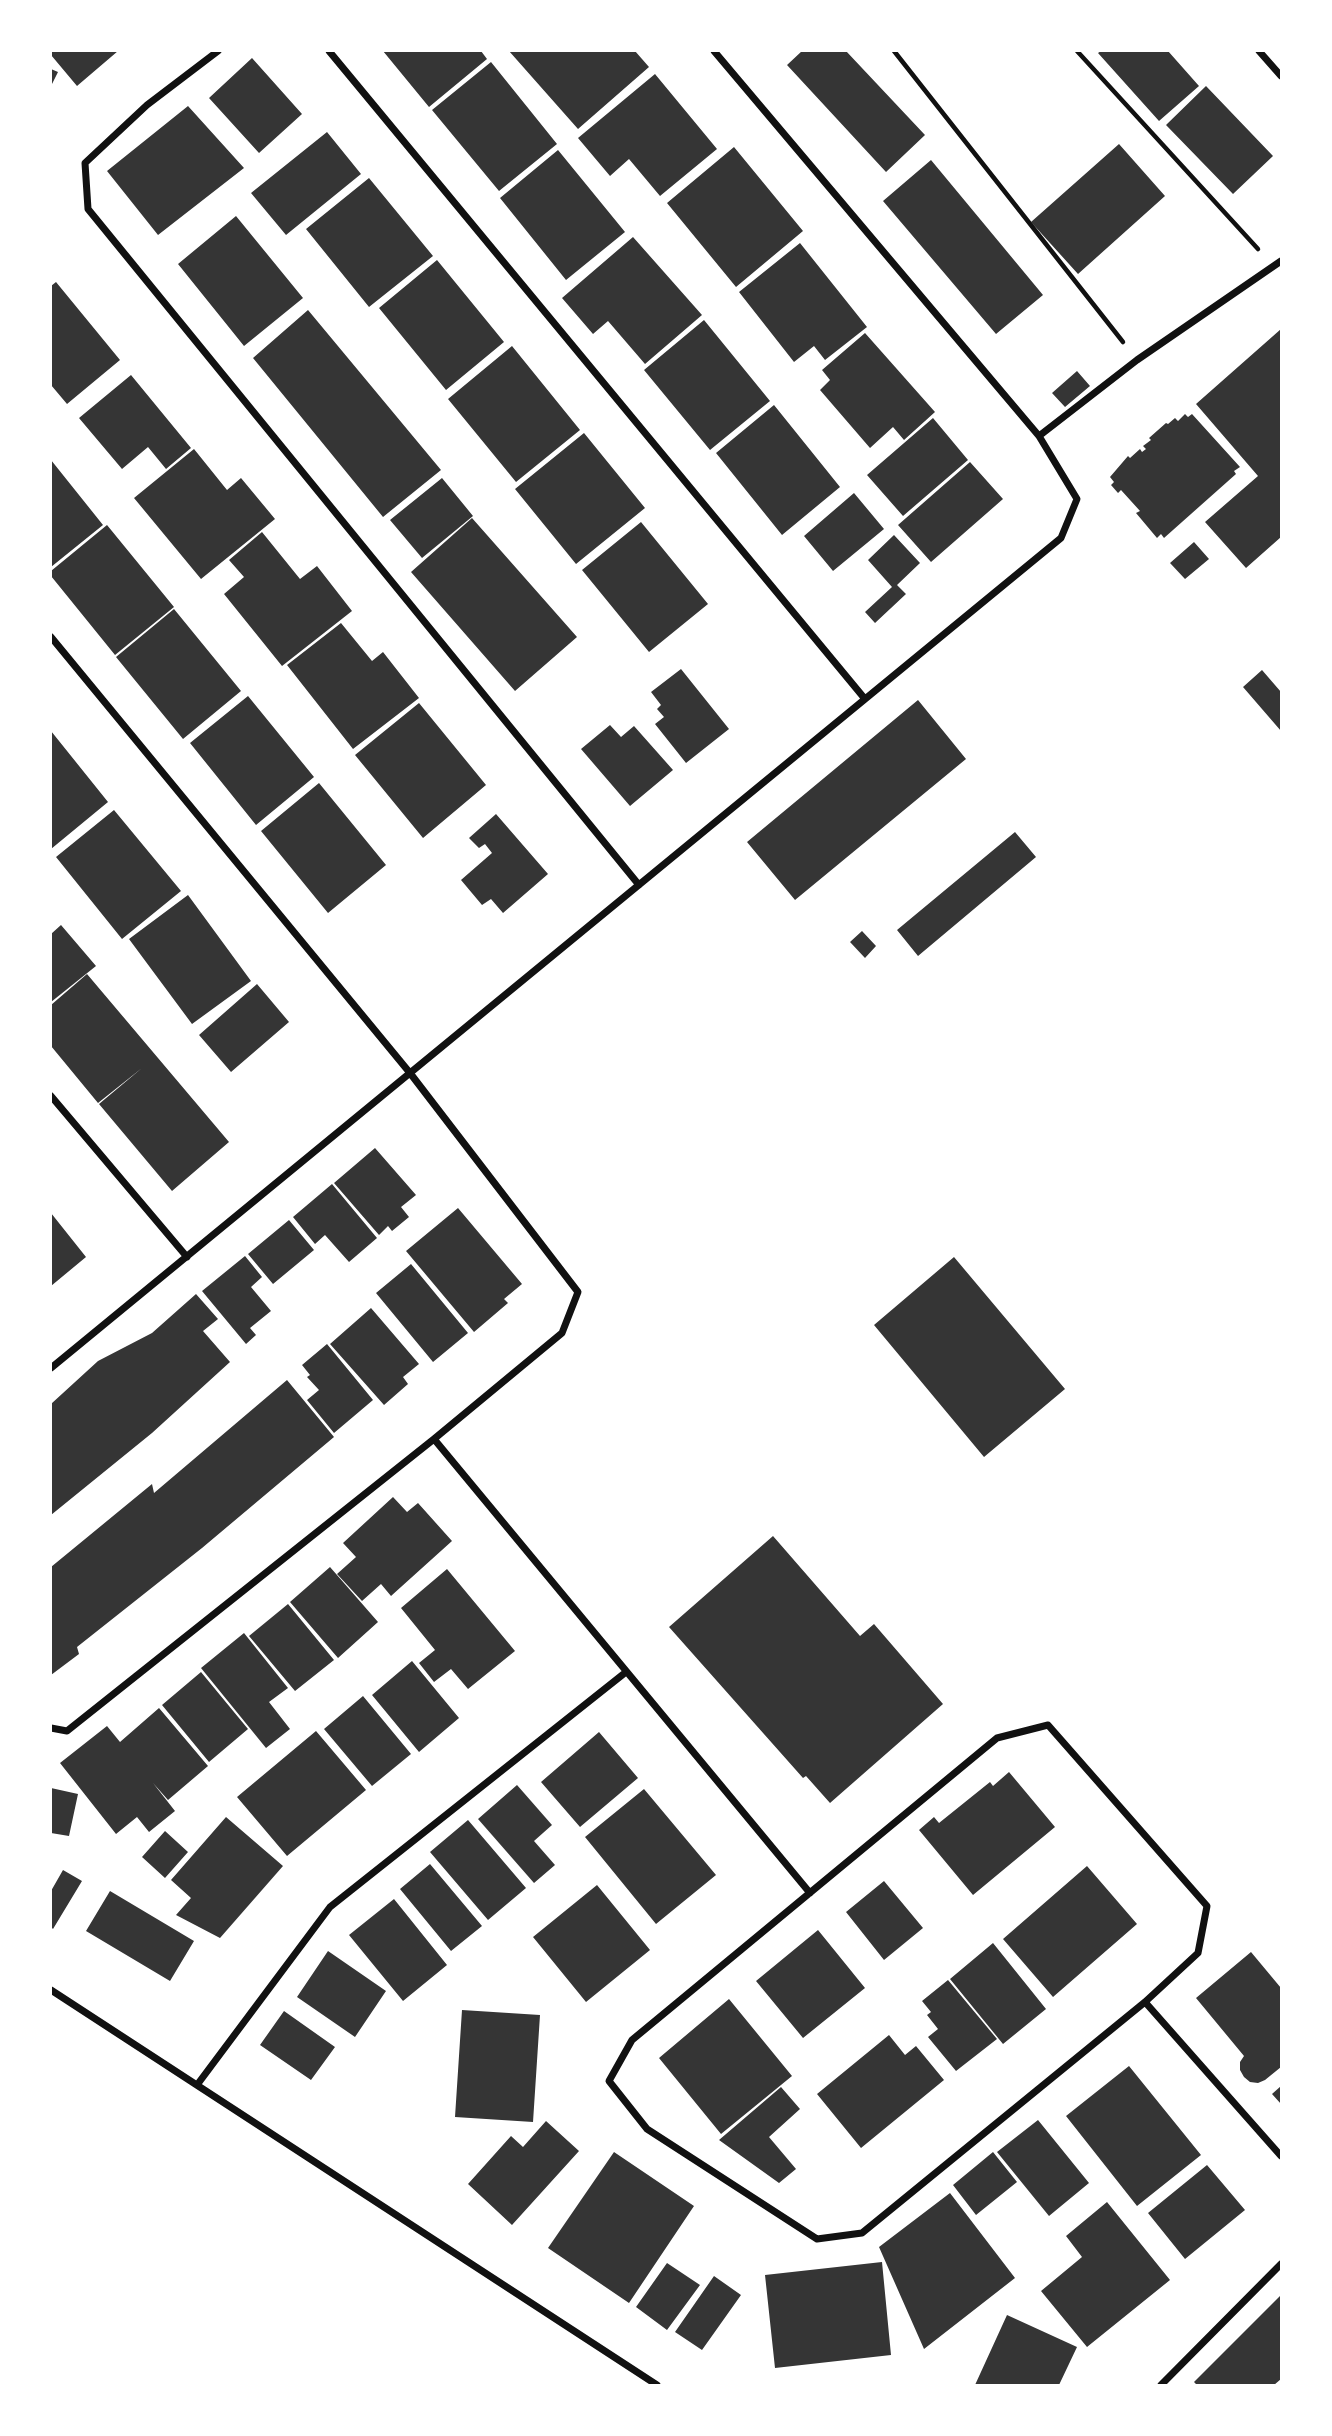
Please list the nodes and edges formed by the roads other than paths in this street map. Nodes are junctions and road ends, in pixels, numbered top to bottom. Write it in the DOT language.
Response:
graph roads {
  1 [pos="218,51"];
  2 [pos="329,51"];
  3 [pos="714,51"];
  4 [pos="1259,51"];
  5 [pos="1281,76"];
  6 [pos="1281,261"];
  7 [pos="1039,436"];
  8 [pos="51,637"];
  9 [pos="865,699"];
  10 [pos="639,885"];
  11 [pos="410,1073"];
  12 [pos="51,1096"];
  13 [pos="187,1257"];
  14 [pos="51,1368"];
  15 [pos="434,1439"];
  16 [pos="626,1672"];
  17 [pos="51,1728"];
  18 [pos="810,1893"];
  19 [pos="51,1990"];
  20 [pos="1145,2002"];
  21 [pos="197,2085"];
  22 [pos="1281,2156"];
  23 [pos="1281,2264"];
  24 [pos="657,2385"];
  25 [pos="1161,2385"];
  1 -- 10 [label="street"];
  2 -- 9 [label="street"];
  3 -- 7 [label="street"];
  4 -- 5 [label="street"];
  6 -- 7 [label="street"];
  7 -- 9 [label="street"];
  8 -- 11 [label="street"];
  9 -- 10 [label="street"];
  10 -- 11 [label="street"];
  11 -- 13 [label="street"];
  11 -- 15 [label="street"];
  12 -- 13 [label="street"];
  13 -- 14 [label="street"];
  15 -- 16 [label="street"];
  15 -- 17 [label="street"];
  16 -- 18 [label="street"];
  16 -- 21 [label="street"];
  18 -- 20 [label="street"];
  18 -- 20 [label="street"];
  19 -- 21 [label="street"];
  20 -- 22 [label="street"];
  21 -- 24 [label="street"];
  23 -- 25 [label="street"];
}
